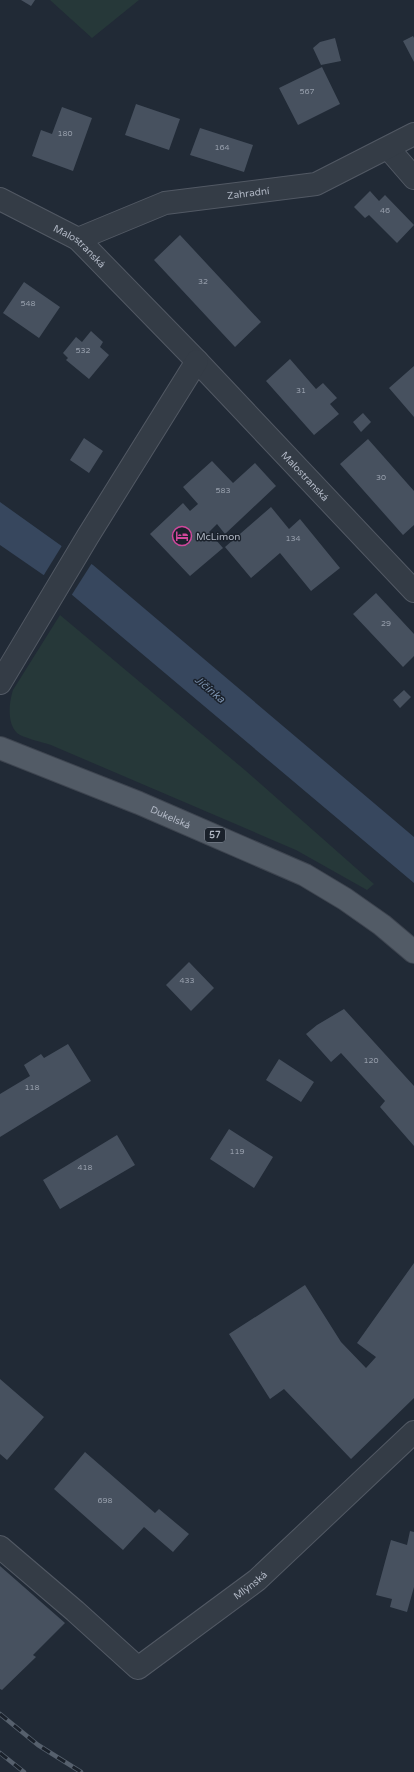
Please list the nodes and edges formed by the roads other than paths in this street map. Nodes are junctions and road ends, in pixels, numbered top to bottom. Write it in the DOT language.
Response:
graph roads {
  1 [pos="414,134"];
  2 [pos="388,148"];
  3 [pos="414,178"];
  4 [pos="0,199"];
  5 [pos="78,239"];
  6 [pos="197,361"];
  7 [pos="414,591"];
  8 [pos="0,683"];
  9 [pos="0,748"];
  10 [pos="414,952"];
  11 [pos="413,1434"];
  12 [pos="0,1546"];
  1 -- 2 [label="street, Zahradní"];
  2 -- 3 [label="street"];
  2 -- 5 [label="street, Zahradní"];
  4 -- 5 [label="street, Malostranská"];
  5 -- 6 [label="street, Malostranská"];
  6 -- 7 [label="street, Malostranská"];
  6 -- 8 [label="street"];
  9 -- 10 [label="main road, Dukelská / 57"];
  11 -- 12 [label="street, Mlýnská"];
}
